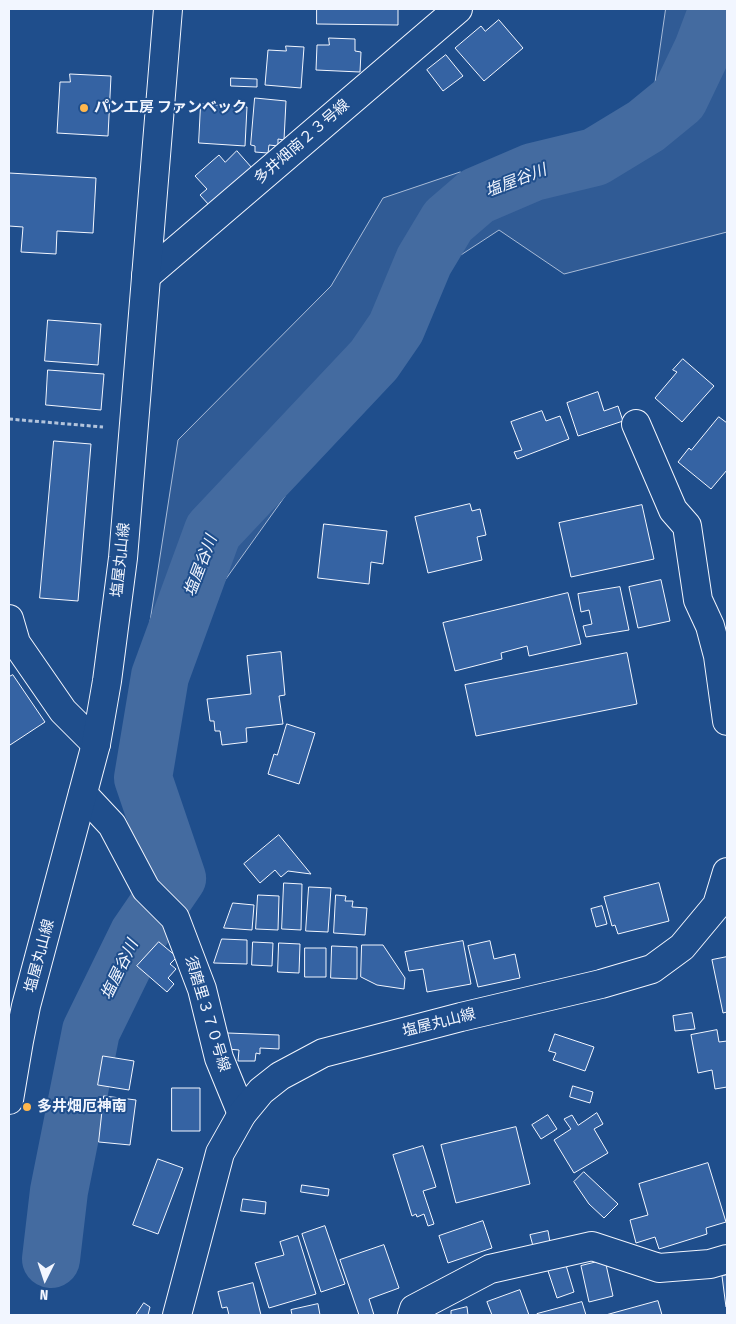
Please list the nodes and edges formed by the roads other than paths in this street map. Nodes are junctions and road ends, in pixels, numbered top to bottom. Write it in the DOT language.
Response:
graph roads {
  1 [pos="168,9"];
  2 [pos="458,9"];
  3 [pos="146,276"];
  4 [pos="636,424"];
  5 [pos="9,619"];
  6 [pos="727,721"];
  7 [pos="96,744"];
  8 [pos="83,794"];
  9 [pos="727,872"];
  10 [pos="9,1100"];
  11 [pos="242,1114"];
  12 [pos="727,1259"];
  13 [pos="177,1315"];
  14 [pos="412,1315"];
  1 -- 3 [label="street, 塩屋丸山線"];
  2 -- 3 [label="street, 多井畑南２３号線"];
  3 -- 7 [label="street, 塩屋丸山線"];
  4 -- 6 [label="street"];
  5 -- 7 [label="street"];
  7 -- 8 [label="street, 塩屋丸山線"];
  8 -- 10 [label="street, 塩屋丸山線"];
  8 -- 11 [label="street, 須磨里３７０号線"];
  9 -- 11 [label="street, 塩屋丸山線"];
  11 -- 13 [label="street, 塩屋丸山線"];
  12 -- 14 [label="street"];
}
